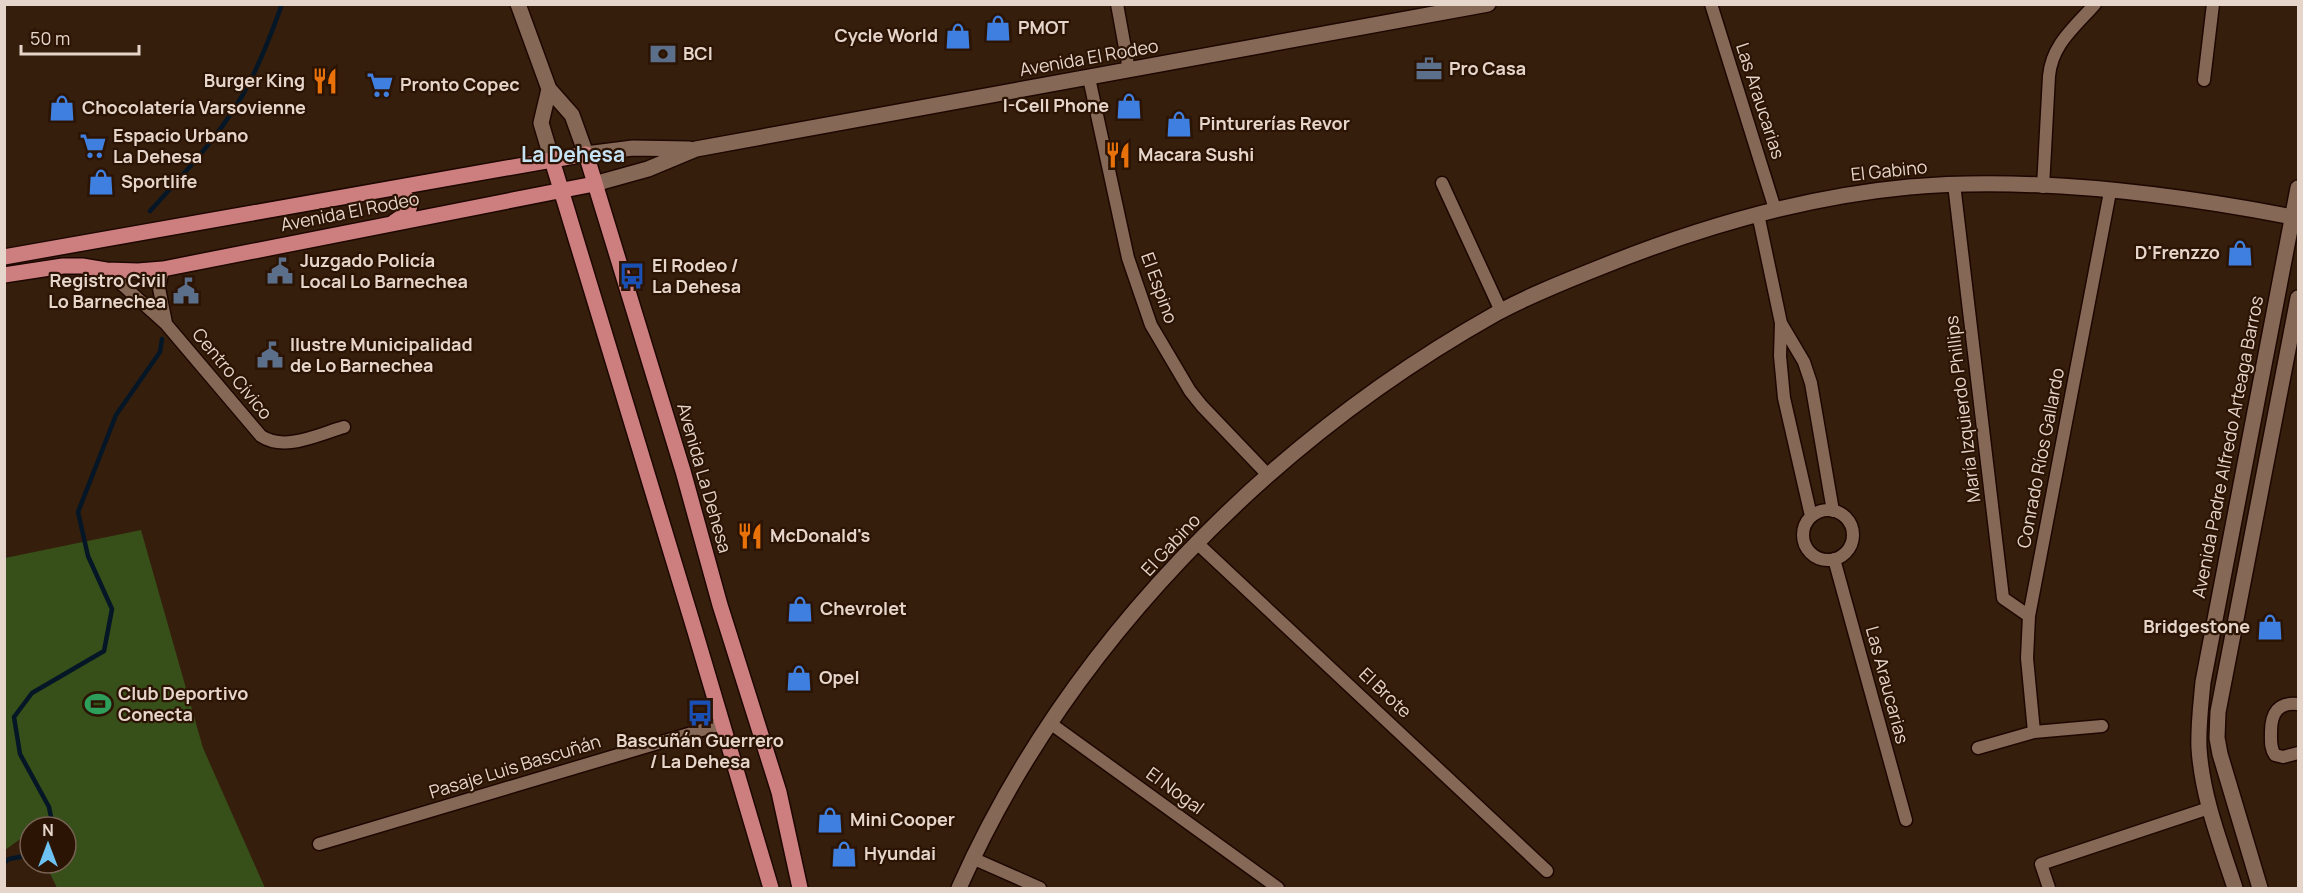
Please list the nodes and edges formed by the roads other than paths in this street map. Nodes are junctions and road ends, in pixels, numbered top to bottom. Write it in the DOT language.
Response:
graph roads {
  1 [pos="518,4"];
  2 [pos="1117,4"];
  3 [pos="1488,4"];
  4 [pos="1711,4"];
  5 [pos="2095,4"];
  6 [pos="2213,4"];
  7 [pos="1129,70"];
  8 [pos="1089,78"];
  9 [pos="2204,80"];
  10 [pos="549,89"];
  11 [pos="696,149"];
  12 [pos="586,154"];
  13 [pos="552,160"];
  14 [pos="1442,183"];
  15 [pos="594,184"];
  16 [pos="1954,184"];
  17 [pos="2043,187"];
  18 [pos="395,188"];
  19 [pos="2298,188"];
  20 [pos="561,191"];
  21 [pos="2110,192"];
  22 [pos="1775,209"];
  23 [pos="1758,214"];
  24 [pos="2296,218"];
  25 [pos="392,224"];
  26 [pos="4,257"];
  27 [pos="163,268"];
  28 [pos="106,270"];
  29 [pos="4,275"];
  30 [pos="2298,298"];
  31 [pos="1501,311"];
  32 [pos="1781,323"];
  33 [pos="166,324"];
  34 [pos="344,427"];
  35 [pos="1268,475"];
  36 [pos="1833,510"];
  37 [pos="1811,516"];
  38 [pos="1197,543"];
  39 [pos="1834,559"];
  40 [pos="2029,616"];
  41 [pos="2298,704"];
  42 [pos="1050,723"];
  43 [pos="722,724"];
  44 [pos="2102,726"];
  45 [pos="2034,732"];
  46 [pos="1978,748"];
  47 [pos="2298,753"];
  48 [pos="2209,808"];
  49 [pos="1906,820"];
  50 [pos="319,844"];
  51 [pos="972,858"];
  52 [pos="1548,870"];
  53 [pos="771,888"];
  54 [pos="800,888"];
  55 [pos="958,888"];
  56 [pos="1040,888"];
  57 [pos="1278,888"];
  58 [pos="2049,888"];
  59 [pos="2235,888"];
  60 [pos="2259,888"];
  1 -- 10 [label="main road, Avenida La Dehesa"];
  2 -- 7 [label="street"];
  3 -- 7 [label="main road, Avenida El Rodeo"];
  4 -- 22 [label="street, Las Araucarias"];
  5 -- 17 [label="street"];
  6 -- 9 [label="street"];
  7 -- 8 [label="main road, Avenida El Rodeo"];
  8 -- 11 [label="main road, Avenida El Rodeo"];
  8 -- 35 [label="street, El Espino"];
  10 -- 12 [label="main road, Avenida La Dehesa"];
  10 -- 13 [label="main road"];
  11 -- 12 [label="main road, Avenida El Rodeo"];
  11 -- 15 [label="main road, Avenida El Rodeo"];
  12 -- 13 [label="main road, Avenida El Rodeo"];
  12 -- 15 [label="main road, Avenida La Dehesa"];
  13 -- 18 [label="main road, Avenida El Rodeo"];
  13 -- 20 [label="main road"];
  14 -- 31 [label="street"];
  15 -- 20 [label="main road, Avenida El Rodeo"];
  15 -- 54 [label="main road, Avenida La Dehesa"];
  16 -- 17 [label="main road, El Gabino"];
  16 -- 22 [label="main road, El Gabino"];
  16 -- 40 [label="street, María Izquierdo Phillips"];
  17 -- 21 [label="main road, El Gabino"];
  18 -- 25 [label="main road"];
  18 -- 26 [label="main road, Avenida El Rodeo"];
  19 -- 24 [label="main road, Avenida Padre Alfredo Arteaga Barros"];
  20 -- 25 [label="main road, Avenida El Rodeo"];
  20 -- 43 [label="main road"];
  21 -- 24 [label="main road, El Gabino"];
  21 -- 40 [label="street, Conrado Ríos Gallardo"];
  22 -- 23 [label="main road, El Gabino"];
  23 -- 31 [label="main road, El Gabino"];
  23 -- 32 [label="street"];
  24 -- 48 [label="main road, Avenida Padre Alfredo Arteaga Barros"];
  25 -- 27 [label="main road, Avenida El Rodeo"];
  27 -- 28 [label="main road, Avenida El Rodeo"];
  27 -- 33 [label="street, Centro Cívico"];
  28 -- 29 [label="main road, Avenida El Rodeo"];
  28 -- 33 [label="street, Centro Cívico"];
  30 -- 60 [label="main road"];
  31 -- 35 [label="main road, El Gabino"];
  32 -- 36 [label="street"];
  32 -- 37 [label="street"];
  33 -- 34 [label="street, Centro Cívico"];
  35 -- 38 [label="main road, El Gabino"];
  36 -- 37 [label="street"];
  36 -- 39 [label="street"];
  37 -- 39 [label="street"];
  38 -- 42 [label="main road, El Gabino"];
  38 -- 52 [label="street, El Brote"];
  39 -- 49 [label="street, Las Araucarias"];
  40 -- 45 [label="street, Conrado Ríos Gallardo"];
  41 -- 47 [label="street"];
  42 -- 51 [label="main road, El Gabino"];
  42 -- 57 [label="street, El Nogal"];
  43 -- 50 [label="street, Pasaje Luis Bascuñán"];
  43 -- 53 [label="main road"];
  44 -- 45 [label="street"];
  45 -- 46 [label="street"];
  48 -- 58 [label="street"];
  48 -- 59 [label="main road, Avenida Padre Alfredo Arteaga Barros"];
  51 -- 55 [label="main road, El Gabino"];
  51 -- 56 [label="street"];
}
